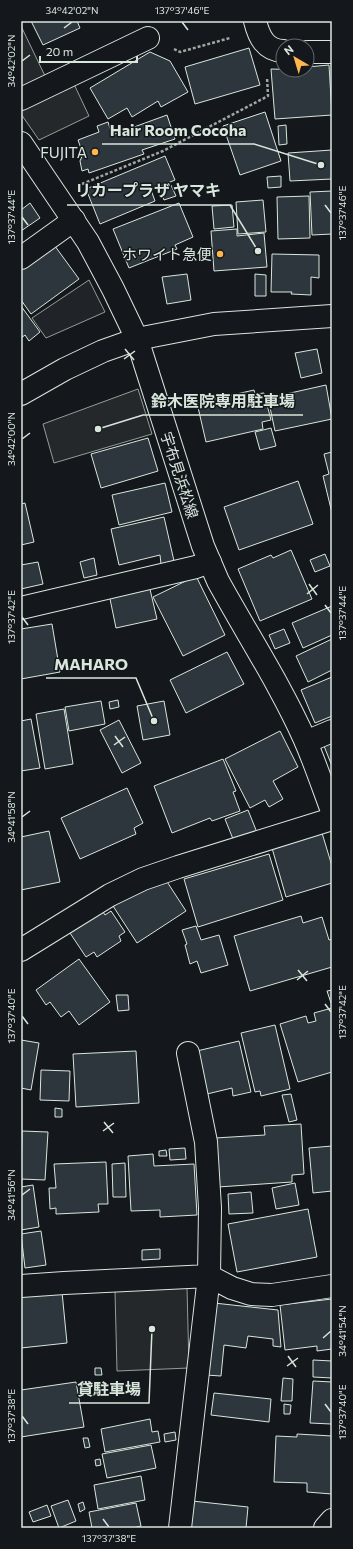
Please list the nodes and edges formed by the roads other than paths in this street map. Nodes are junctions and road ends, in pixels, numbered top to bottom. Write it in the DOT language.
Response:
graph roads {
  1 [pos="256,25"];
  2 [pos="148,38"];
  3 [pos="275,49"];
  4 [pos="315,52"];
  5 [pos="332,52"];
  6 [pos="21,99"];
  7 [pos="21,143"];
  8 [pos="74,220"];
  9 [pos="21,258"];
  10 [pos="332,316"];
  11 [pos="137,338"];
  12 [pos="21,394"];
  13 [pos="210,562"];
  14 [pos="21,608"];
  15 [pos="332,732"];
  16 [pos="306,742"];
  17 [pos="332,811"];
  18 [pos="332,819"];
  19 [pos="21,950"];
  20 [pos="188,1053"];
  21 [pos="209,1276"];
  22 [pos="21,1286"];
  23 [pos="332,1286"];
  24 [pos="332,1520"];
  25 [pos="180,1528"];
  26 [pos="325,1528"];
  1 -- 3 [label="street"];
  2 -- 6 [label="street"];
  4 -- 5 [label="street"];
  7 -- 8 [label="street, 宇布見浜松線"];
  8 -- 9 [label="street"];
  8 -- 11 [label="street, 宇布見浜松線"];
  10 -- 11 [label="street"];
  11 -- 12 [label="street"];
  11 -- 13 [label="street, 宇布見浜松線"];
  13 -- 14 [label="street"];
  13 -- 16 [label="street, 宇布見浜松線"];
  15 -- 16 [label="street"];
  16 -- 17 [label="street, 宇布見浜松線"];
  18 -- 19 [label="street"];
  20 -- 21 [label="street"];
  21 -- 22 [label="street"];
  21 -- 23 [label="street"];
  21 -- 25 [label="street"];
  24 -- 26 [label="street"];
}
